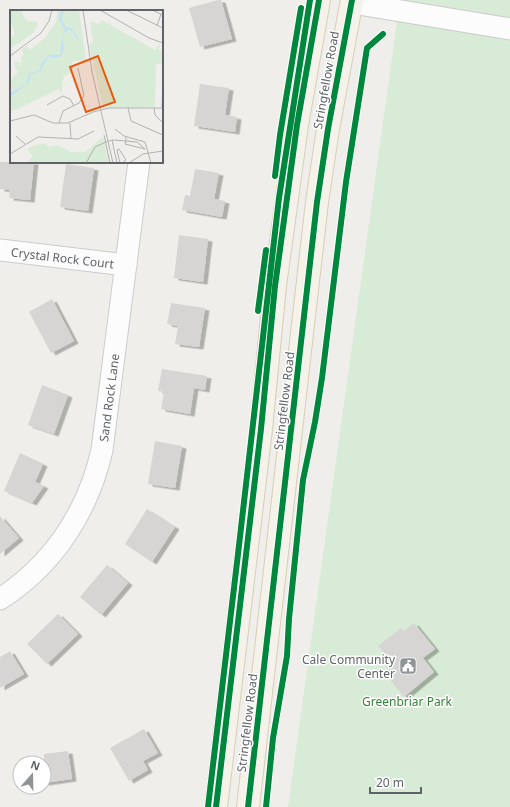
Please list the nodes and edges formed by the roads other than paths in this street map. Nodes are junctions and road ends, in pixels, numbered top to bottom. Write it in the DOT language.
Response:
graph roads {
  1 [pos="319,0"];
  2 [pos="352,2"];
  3 [pos="442,9"];
  4 [pos="510,29"];
  5 [pos="139,163"];
  6 [pos="0,250"];
  7 [pos="126,265"];
  8 [pos="0,599"];
  9 [pos="216,807"];
  10 [pos="248,807"];
  1 -- 9 [label="main road, Stringfellow Road"];
  2 -- 3 [label="street"];
  2 -- 10 [label="main road, Stringfellow Road"];
  3 -- 4 [label="street"];
  5 -- 7 [label="street, Sand Rock Lane"];
  6 -- 7 [label="street, Crystal Rock Court"];
  7 -- 8 [label="street, Sand Rock Lane"];
}
